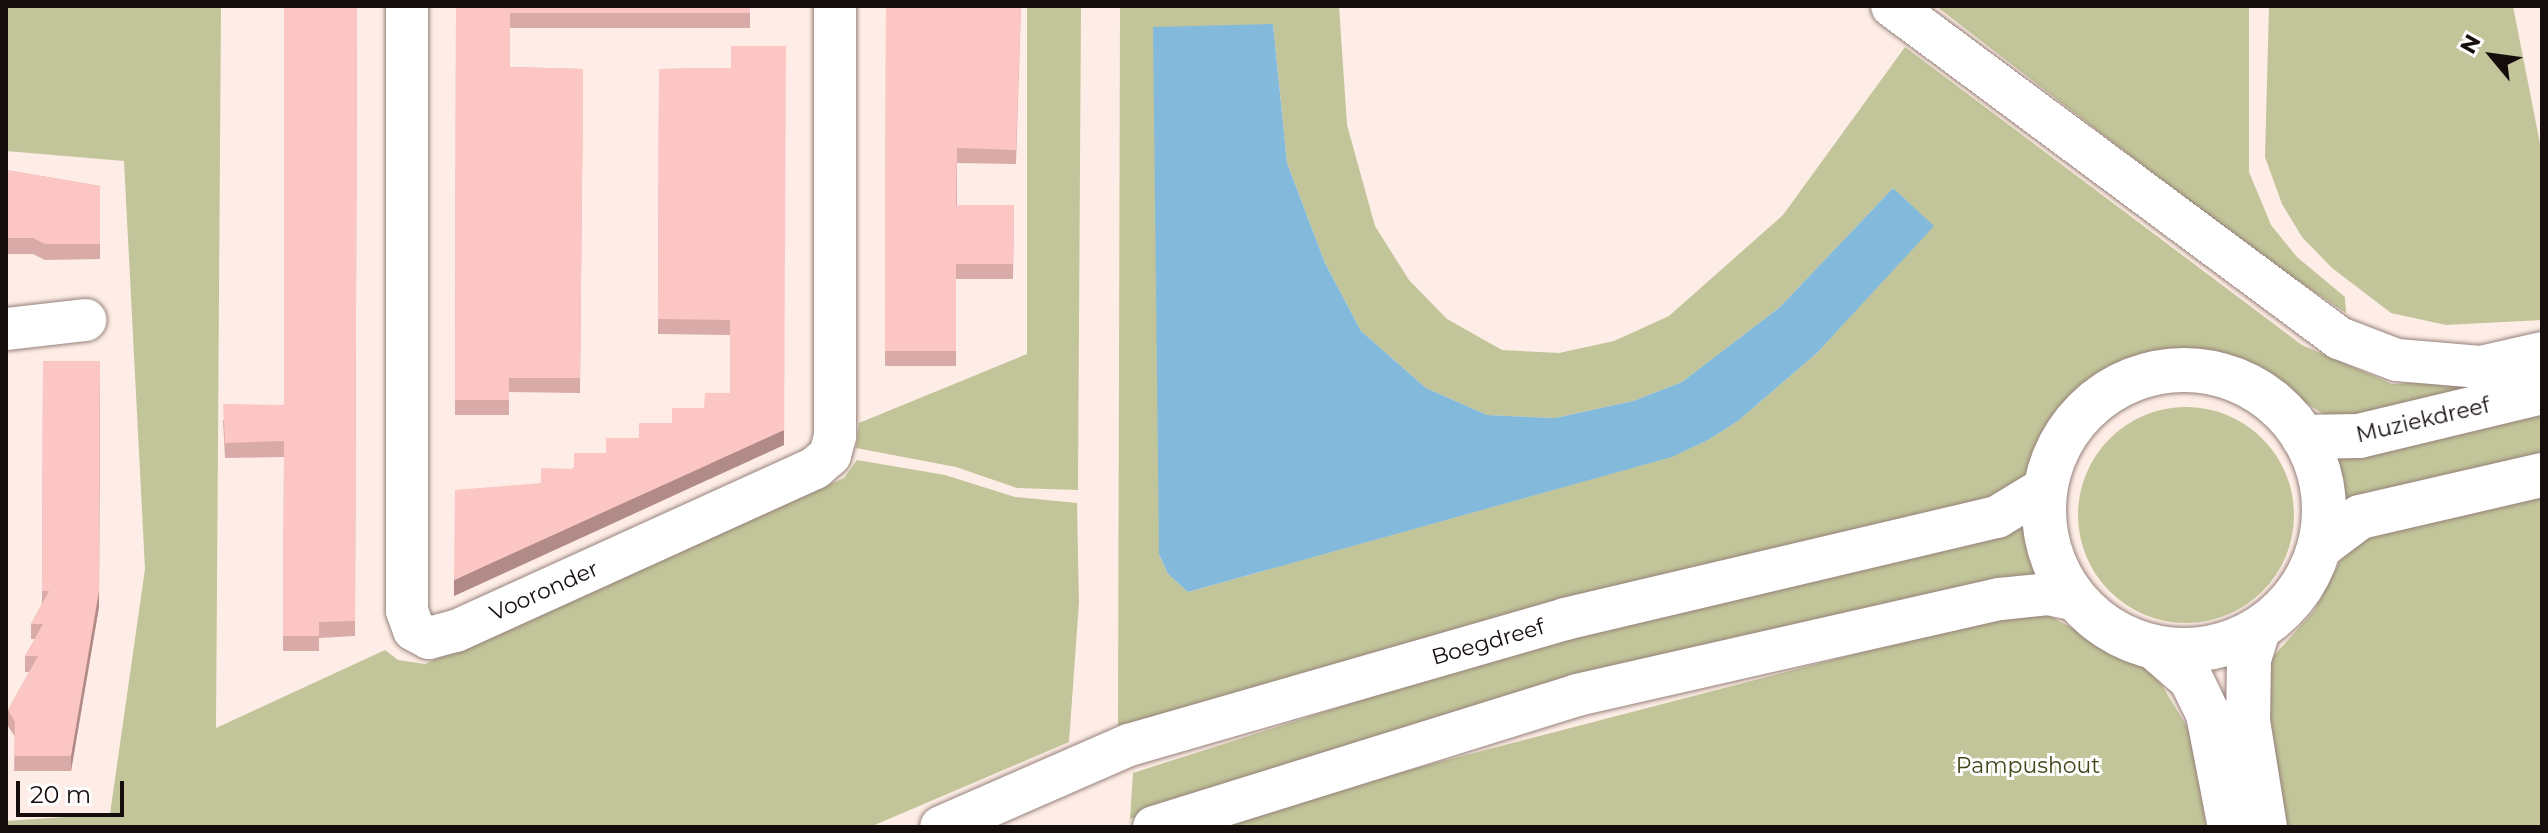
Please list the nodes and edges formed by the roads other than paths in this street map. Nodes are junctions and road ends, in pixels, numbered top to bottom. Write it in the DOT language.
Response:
graph roads {
  1 [pos="407,6"];
  2 [pos="835,6"];
  3 [pos="1892,6"];
  4 [pos="85,320"];
  5 [pos="6,329"];
  6 [pos="2542,353"];
  7 [pos="2542,392"];
  8 [pos="2303,437"];
  9 [pos="2542,475"];
  10 [pos="2043,489"];
  11 [pos="2324,544"];
  12 [pos="2077,600"];
  13 [pos="2258,630"];
  14 [pos="2154,647"];
  15 [pos="941,827"];
  16 [pos="1154,827"];
  17 [pos="2230,827"];
  18 [pos="2265,827"];
  1 -- 2 [label="street, Vooronder"];
  3 -- 6 [label="street"];
  4 -- 5 [label="street"];
  7 -- 8 [label="main road, Muziekdreef"];
  8 -- 10 [label="main road"];
  8 -- 11 [label="main road"];
  9 -- 11 [label="main road"];
  10 -- 12 [label="main road"];
  10 -- 15 [label="street, Boegdreef"];
  11 -- 13 [label="main road"];
  12 -- 14 [label="main road"];
  12 -- 16 [label="street"];
  13 -- 14 [label="main road"];
  13 -- 18 [label="main road"];
  14 -- 17 [label="main road"];
}
